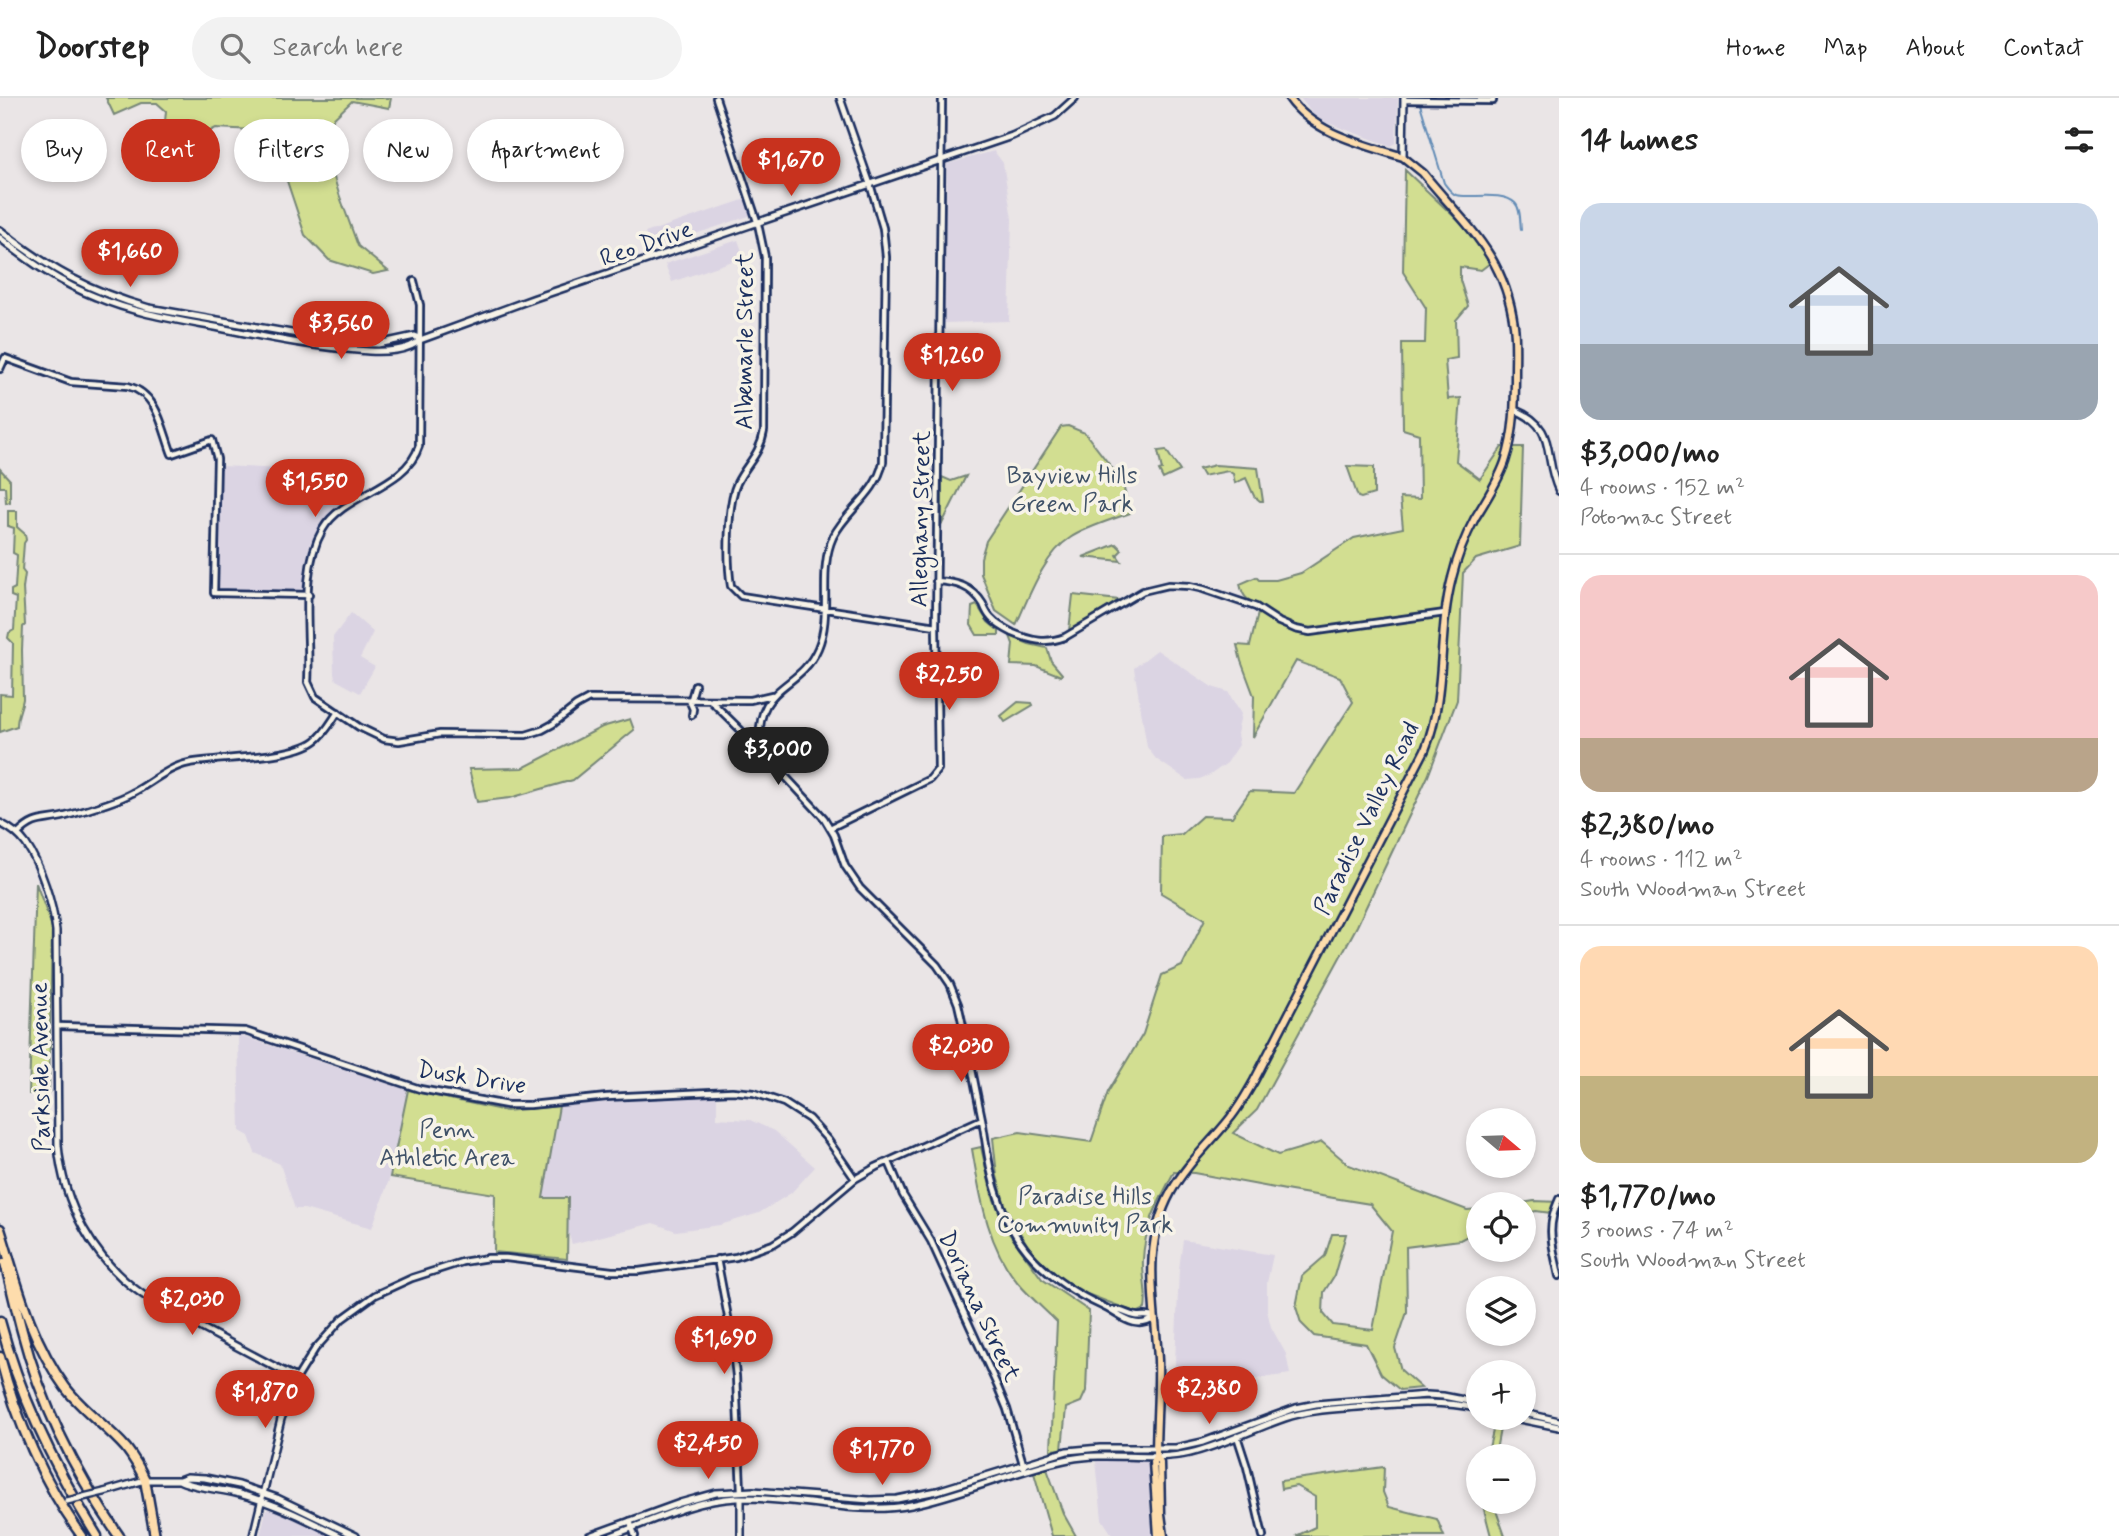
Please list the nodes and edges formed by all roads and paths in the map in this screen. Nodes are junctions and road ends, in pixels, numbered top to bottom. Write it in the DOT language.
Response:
graph roads {
  1 [pos="716,98"];
  2 [pos="840,98"];
  3 [pos="942,98"];
  4 [pos="1075,98"];
  5 [pos="1289,98"];
  6 [pos="1404,99"];
  7 [pos="1493,99"];
  8 [pos="1403,157"];
  9 [pos="942,160"];
  10 [pos="870,184"];
  11 [pos="758,224"];
  12 [pos="0,230"];
  13 [pos="0,239"];
  14 [pos="414,281"];
  15 [pos="420,340"];
  16 [pos="0,369"];
  17 [pos="1515,410"];
  18 [pos="1559,491"];
  19 [pos="936,581"];
  20 [pos="309,595"];
  21 [pos="824,608"];
  22 [pos="1445,613"];
  23 [pos="936,626"];
  24 [pos="695,685"];
  25 [pos="772,695"];
  26 [pos="690,700"];
  27 [pos="727,700"];
  28 [pos="710,701"];
  29 [pos="338,712"];
  30 [pos="724,714"];
  31 [pos="692,715"];
  32 [pos="760,749"];
  33 [pos="0,823"];
  34 [pos="830,828"];
  35 [pos="18,834"];
  36 [pos="57,1026"];
  37 [pos="982,1119"];
  38 [pos="889,1162"];
  39 [pos="855,1179"];
  40 [pos="1559,1199"];
  41 [pos="0,1229"];
  42 [pos="0,1239"];
  43 [pos="717,1259"];
  44 [pos="1559,1276"];
  45 [pos="1155,1318"];
  46 [pos="0,1321"];
  47 [pos="0,1357"];
  48 [pos="297,1378"];
  49 [pos="1466,1400"];
  50 [pos="1466,1406"];
  51 [pos="1536,1415"];
  52 [pos="1559,1420"];
  53 [pos="1536,1422"];
  54 [pos="1559,1427"];
  55 [pos="1236,1434"];
  56 [pos="1156,1452"];
  57 [pos="1024,1468"];
  58 [pos="145,1480"];
  59 [pos="179,1480"];
  60 [pos="262,1492"];
  61 [pos="741,1495"];
  62 [pos="260,1500"];
  63 [pos="64,1502"];
  64 [pos="630,1521"];
  65 [pos="632,1528"];
  66 [pos="353,1535"];
  67 [pos="82,1536"];
  68 [pos="97,1536"];
  69 [pos="118,1536"];
  70 [pos="155,1536"];
  71 [pos="253,1536"];
  72 [pos="340,1536"];
  73 [pos="589,1536"];
  74 [pos="611,1536"];
  75 [pos="635,1536"];
  76 [pos="741,1536"];
  77 [pos="1158,1536"];
  78 [pos="1164,1536"];
  79 [pos="1264,1536"];
  1 -- 11 [label="street, Albemarle Street"];
  2 -- 10 [label="main road"];
  3 -- 9 [label="street, Alleghany Street"];
  4 -- 9 [label="main road, Reo Drive"];
  5 -- 8 [label="main road"];
  6 -- 7 [label="street"];
  6 -- 8 [label="main road"];
  8 -- 17 [label="main road, Paradise Valley Road"];
  9 -- 10 [label="main road, Reo Drive"];
  9 -- 19 [label="street, Alleghany Street"];
  10 -- 11 [label="main road, Reo Drive"];
  10 -- 21 [label="street"];
  11 -- 15 [label="main road, Reo Drive"];
  11 -- 21 [label="street, Albemarle Street"];
  12 -- 15 [label="main road, Reo Drive"];
  13 -- 15 [label="main road, Reo Drive"];
  14 -- 15 [label="street"];
  15 -- 20 [label="street"];
  16 -- 20 [label="street"];
  17 -- 18 [label="main road"];
  17 -- 22 [label="main road, Paradise Valley Road"];
  19 -- 22 [label="street"];
  19 -- 23 [label="street, Alleghany Street"];
  20 -- 29 [label="street"];
  21 -- 23 [label="street"];
  21 -- 25 [label="street"];
  22 -- 45 [label="main road, Paradise Valley Road"];
  23 -- 34 [label="street, Alleghany Street"];
  24 -- 26 [label="street"];
  25 -- 27 [label="street"];
  25 -- 32 [label="street"];
  26 -- 28 [label="street"];
  26 -- 29 [label="street"];
  26 -- 31 [label="street"];
  27 -- 28 [label="street"];
  27 -- 30 [label="street"];
  28 -- 30 [label="street"];
  29 -- 35 [label="street"];
  30 -- 32 [label="street"];
  32 -- 34 [label="street"];
  33 -- 35 [label="main road, Parkside Avenue"];
  34 -- 37 [label="street"];
  35 -- 36 [label="main road, Parkside Avenue"];
  36 -- 39 [label="street, Dusk Drive"];
  36 -- 48 [label="main road, Parkside Avenue"];
  37 -- 38 [label="street"];
  37 -- 45 [label="street"];
  38 -- 39 [label="street"];
  38 -- 57 [label="street, Doriana Street"];
  39 -- 43 [label="street"];
  40 -- 44 [label="street"];
  41 -- 58 [label="highway"];
  42 -- 69 [label="highway"];
  43 -- 48 [label="street"];
  43 -- 61 [label="street"];
  45 -- 56 [label="main road, Paradise Valley Road"];
  46 -- 68 [label="highway"];
  47 -- 63 [label="highway"];
  48 -- 60 [label="main road"];
  49 -- 55 [label="main road"];
  50 -- 55 [label="main road"];
  51 -- 52 [label="main road"];
  53 -- 54 [label="main road"];
  55 -- 56 [label="main road"];
  55 -- 79 [label="street"];
  56 -- 57 [label="main road"];
  56 -- 77 [label="main road, Paradise Valley Road"];
  56 -- 78 [label="main road, Paradise Valley Road"];
  57 -- 61 [label="main road"];
  58 -- 59 [label="main road"];
  58 -- 63 [label="main road, bridge"];
  58 -- 70 [label="highway"];
  59 -- 60 [label="main road"];
  59 -- 62 [label="main road"];
  60 -- 62 [label="main road"];
  60 -- 66 [label="main road"];
  61 -- 64 [label="main road"];
  61 -- 65 [label="main road"];
  61 -- 76 [label="main road"];
  62 -- 71 [label="main road"];
  62 -- 72 [label="main road"];
  63 -- 67 [label="highway"];
  64 -- 65 [label="street"];
  64 -- 73 [label="main road"];
  65 -- 74 [label="main road"];
  65 -- 75 [label="street"];
}
